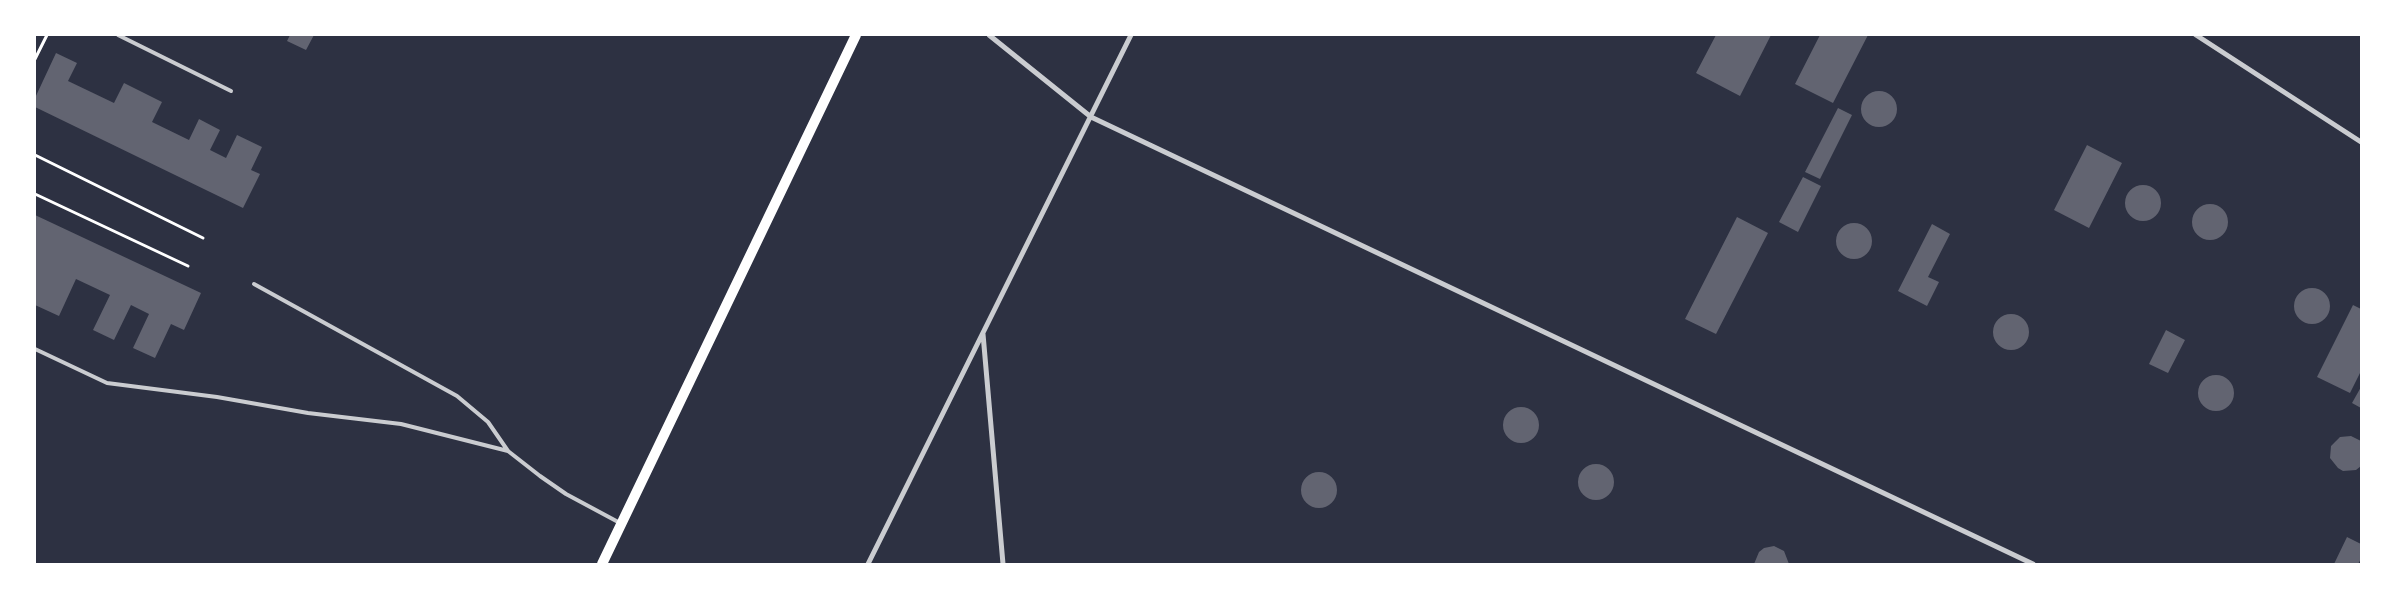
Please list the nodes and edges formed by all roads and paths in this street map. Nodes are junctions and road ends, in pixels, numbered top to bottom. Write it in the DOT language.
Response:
graph roads {
  1 [pos="47,35"];
  2 [pos="118,35"];
  3 [pos="856,35"];
  4 [pos="989,35"];
  5 [pos="1131,35"];
  6 [pos="2196,35"];
  7 [pos="35,59"];
  8 [pos="232,90"];
  9 [pos="1091,117"];
  10 [pos="2361,142"];
  11 [pos="35,155"];
  12 [pos="35,194"];
  13 [pos="203,238"];
  14 [pos="188,266"];
  15 [pos="254,284"];
  16 [pos="983,333"];
  17 [pos="35,349"];
  18 [pos="508,451"];
  19 [pos="622,524"];
  20 [pos="602,564"];
  21 [pos="868,564"];
  22 [pos="1003,564"];
  23 [pos="2033,564"];
  1 -- 7 [label="path"];
  2 -- 8 [label="lane"];
  3 -- 19 [label="main road"];
  4 -- 9 [label="street"];
  5 -- 9 [label="street"];
  6 -- 10 [label="street"];
  9 -- 16 [label="street"];
  9 -- 23 [label="street"];
  11 -- 13 [label="path"];
  12 -- 14 [label="path"];
  15 -- 18 [label="lane"];
  16 -- 21 [label="street"];
  16 -- 22 [label="street"];
  17 -- 18 [label="lane"];
  18 -- 19 [label="lane"];
  19 -- 20 [label="main road"];
}
